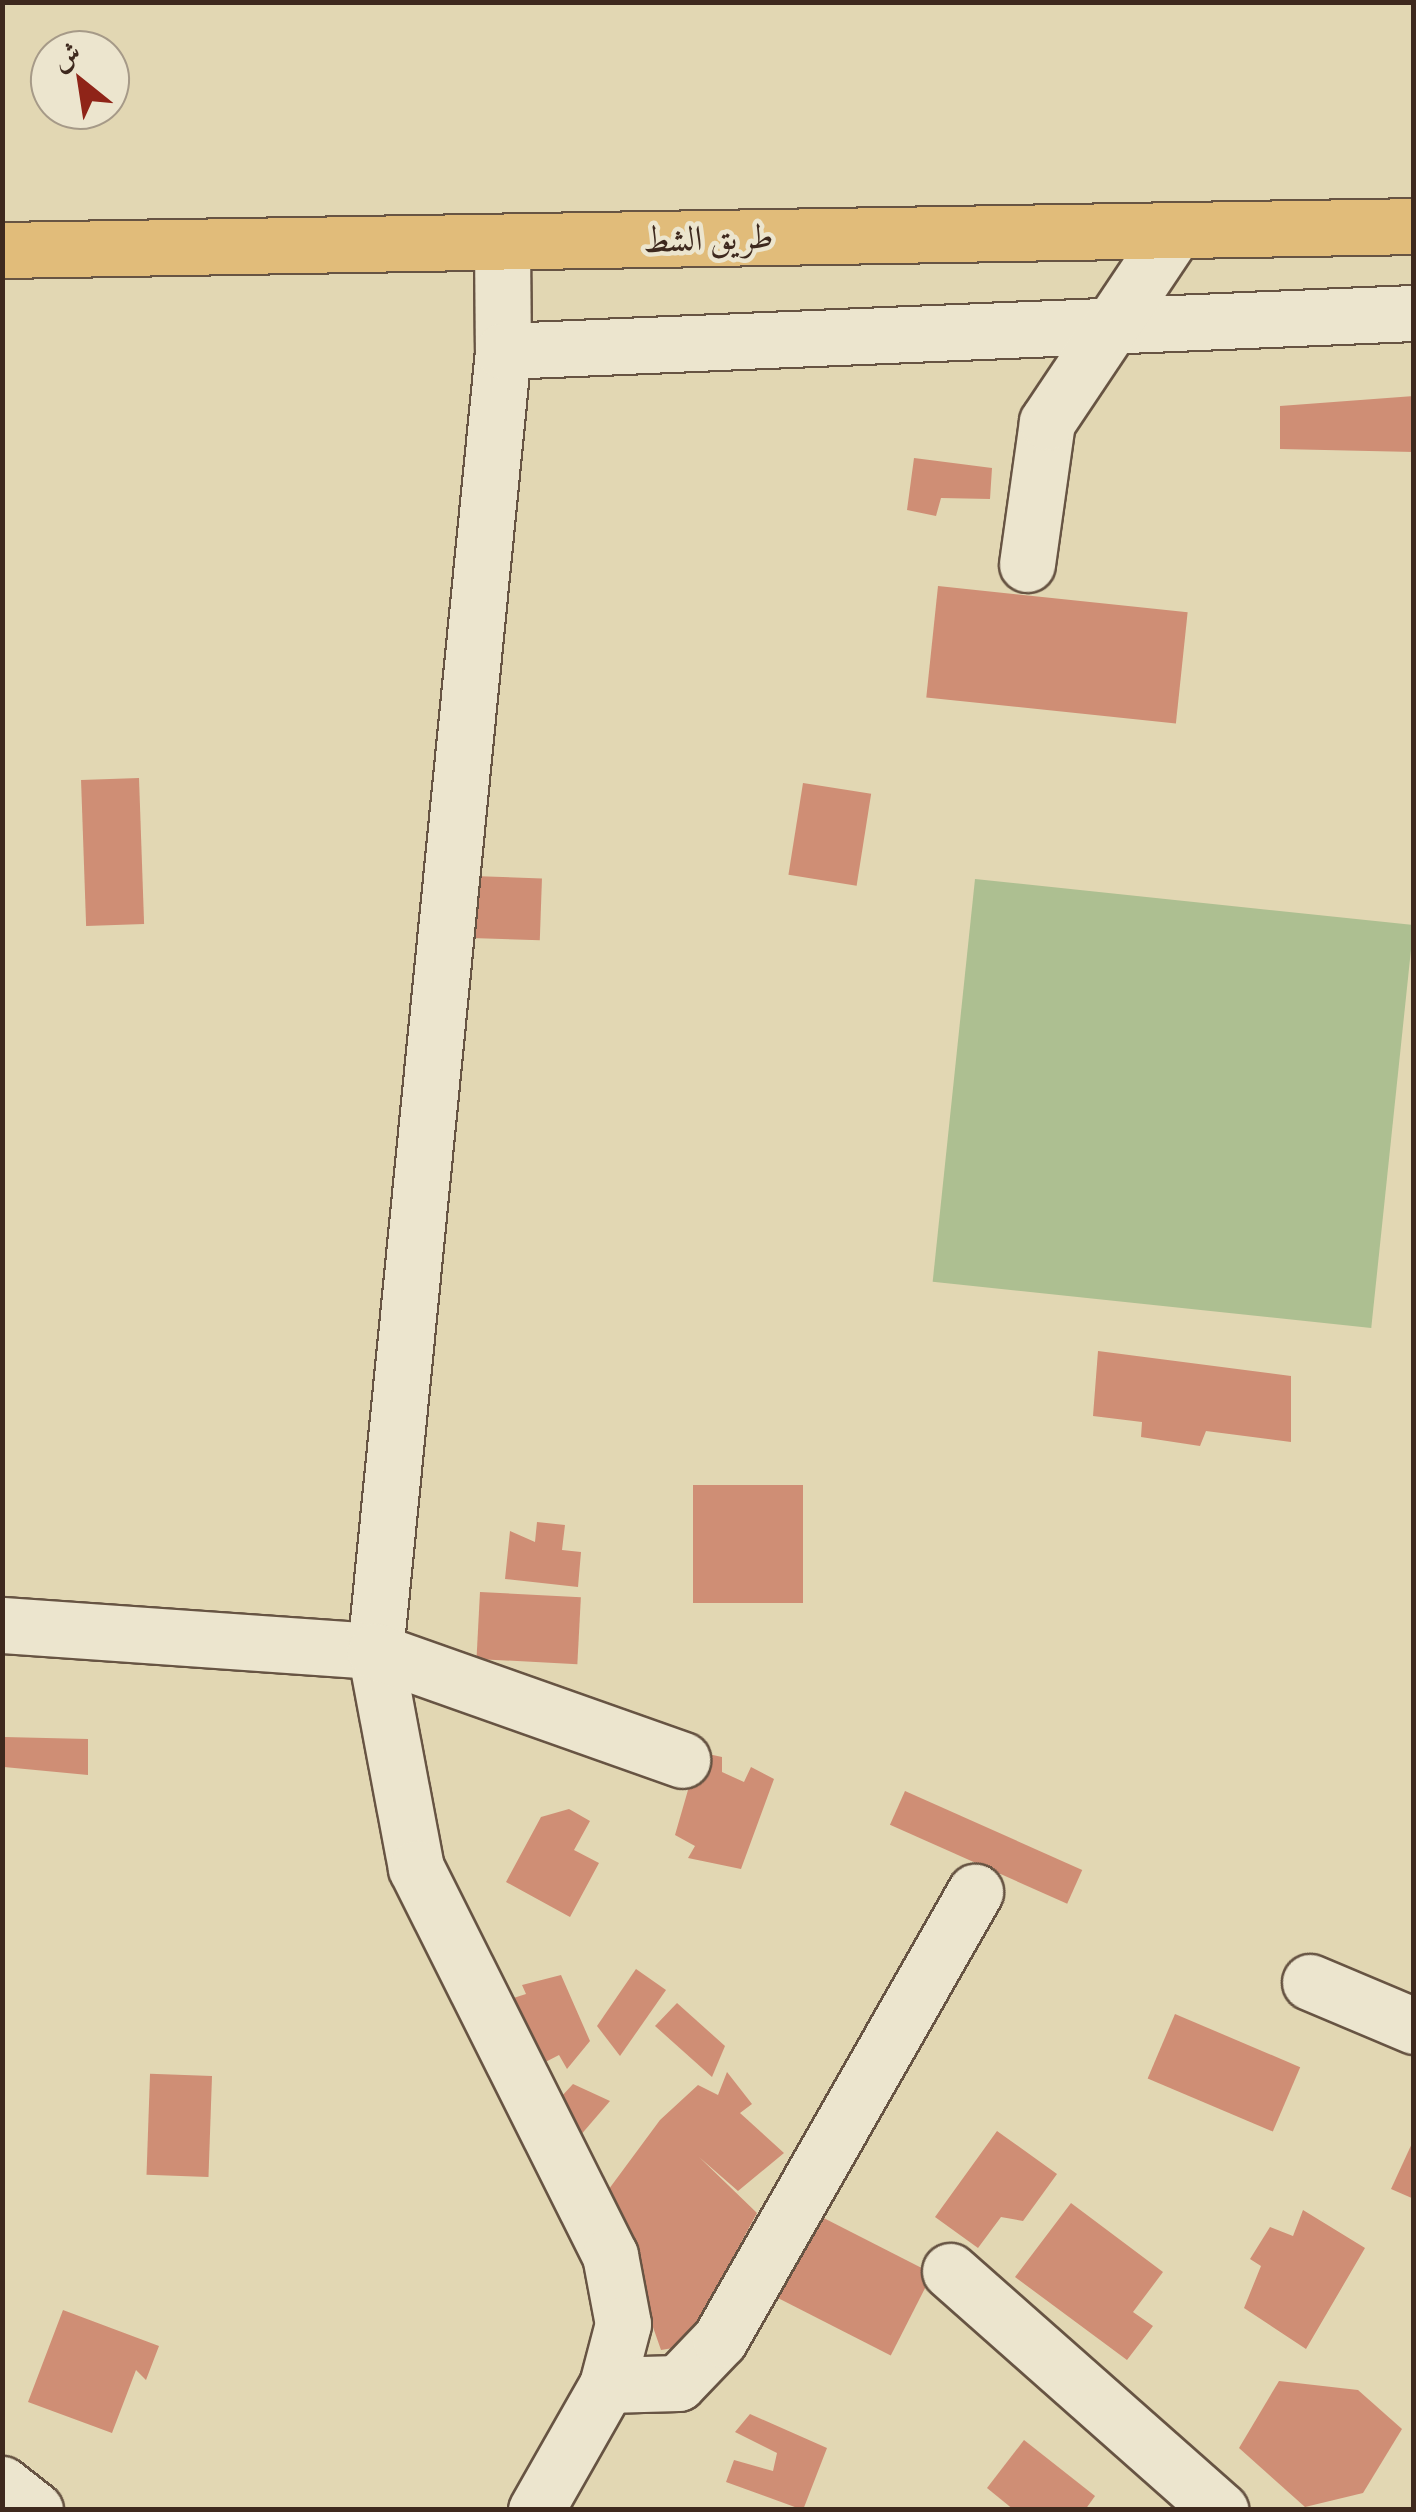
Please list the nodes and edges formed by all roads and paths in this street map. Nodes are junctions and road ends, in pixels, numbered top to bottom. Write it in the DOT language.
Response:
graph roads {
  1 [pos="1414,226"];
  2 [pos="1174,232"];
  3 [pos="502,244"];
  4 [pos="2,250"];
  5 [pos="1414,312"];
  6 [pos="1114,324"];
  7 [pos="503,352"];
  8 [pos="1027,564"];
  9 [pos="2,1625"];
  10 [pos="375,1650"];
  11 [pos="682,1760"];
  12 [pos="975,1892"];
  13 [pos="1310,1982"];
  14 [pos="1414,2026"];
  15 [pos="950,2271"];
  16 [pos="607,2385"];
  17 [pos="2,2484"];
  18 [pos="35,2510"];
  19 [pos="536,2510"];
  20 [pos="1220,2510"];
  1 -- 2 [label="main road, طريق الشط"];
  2 -- 3 [label="main road, طريق الشط"];
  2 -- 6 [label="street"];
  3 -- 4 [label="main road, طريق الشط"];
  3 -- 7 [label="street"];
  5 -- 6 [label="street"];
  6 -- 7 [label="street"];
  6 -- 8 [label="street"];
  7 -- 10 [label="street"];
  9 -- 10 [label="street"];
  10 -- 11 [label="street"];
  10 -- 16 [label="street"];
  12 -- 16 [label="street"];
  13 -- 14 [label="street"];
  15 -- 20 [label="street"];
  16 -- 19 [label="street"];
  17 -- 18 [label="street"];
}
